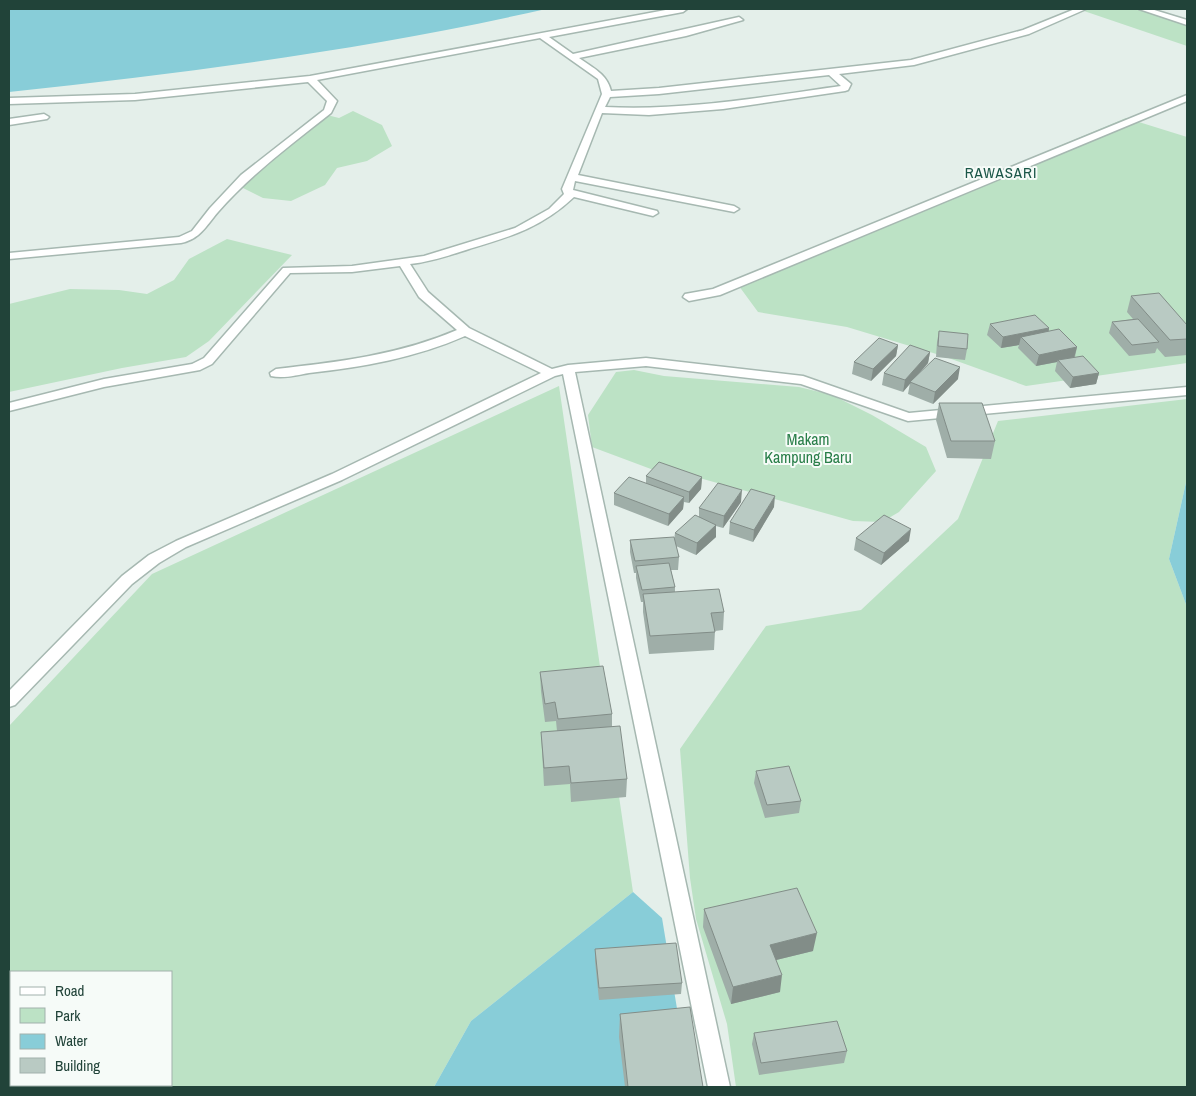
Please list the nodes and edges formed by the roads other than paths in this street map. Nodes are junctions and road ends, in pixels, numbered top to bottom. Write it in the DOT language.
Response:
graph roads {
  1 [pos="683,9"];
  2 [pos="1082,9"];
  3 [pos="1143,9"];
  4 [pos="739,20"];
  5 [pos="1187,23"];
  6 [pos="541,35"];
  7 [pos="570,56"];
  8 [pos="830,72"];
  9 [pos="310,79"];
  10 [pos="608,94"];
  11 [pos="1187,98"];
  12 [pos="9,101"];
  13 [pos="599,110"];
  14 [pos="44,117"];
  15 [pos="9,122"];
  16 [pos="572,177"];
  17 [pos="571,194"];
  18 [pos="734,209"];
  19 [pos="653,213"];
  20 [pos="9,256"];
  21 [pos="403,262"];
  22 [pos="689,297"];
  23 [pos="466,331"];
  24 [pos="568,369"];
  25 [pos="276,372"];
  26 [pos="551,374"];
  27 [pos="1187,391"];
  28 [pos="9,407"];
  29 [pos="9,701"];
  30 [pos="719,1087"];
  1 -- 6 [label="street"];
  2 -- 8 [label="street"];
  3 -- 5 [label="street"];
  4 -- 7 [label="street"];
  6 -- 7 [label="street"];
  6 -- 9 [label="street"];
  7 -- 10 [label="street"];
  8 -- 10 [label="street"];
  8 -- 13 [label="street"];
  9 -- 12 [label="street"];
  9 -- 20 [label="street"];
  10 -- 13 [label="street"];
  11 -- 22 [label="street"];
  13 -- 16 [label="street"];
  14 -- 15 [label="street"];
  16 -- 17 [label="street"];
  16 -- 18 [label="street"];
  17 -- 19 [label="street"];
  17 -- 21 [label="street"];
  21 -- 23 [label="street"];
  21 -- 28 [label="street"];
  23 -- 25 [label="street"];
  23 -- 26 [label="street"];
  24 -- 26 [label="street"];
  24 -- 27 [label="street"];
  24 -- 30 [label="street"];
  26 -- 29 [label="street"];
}
